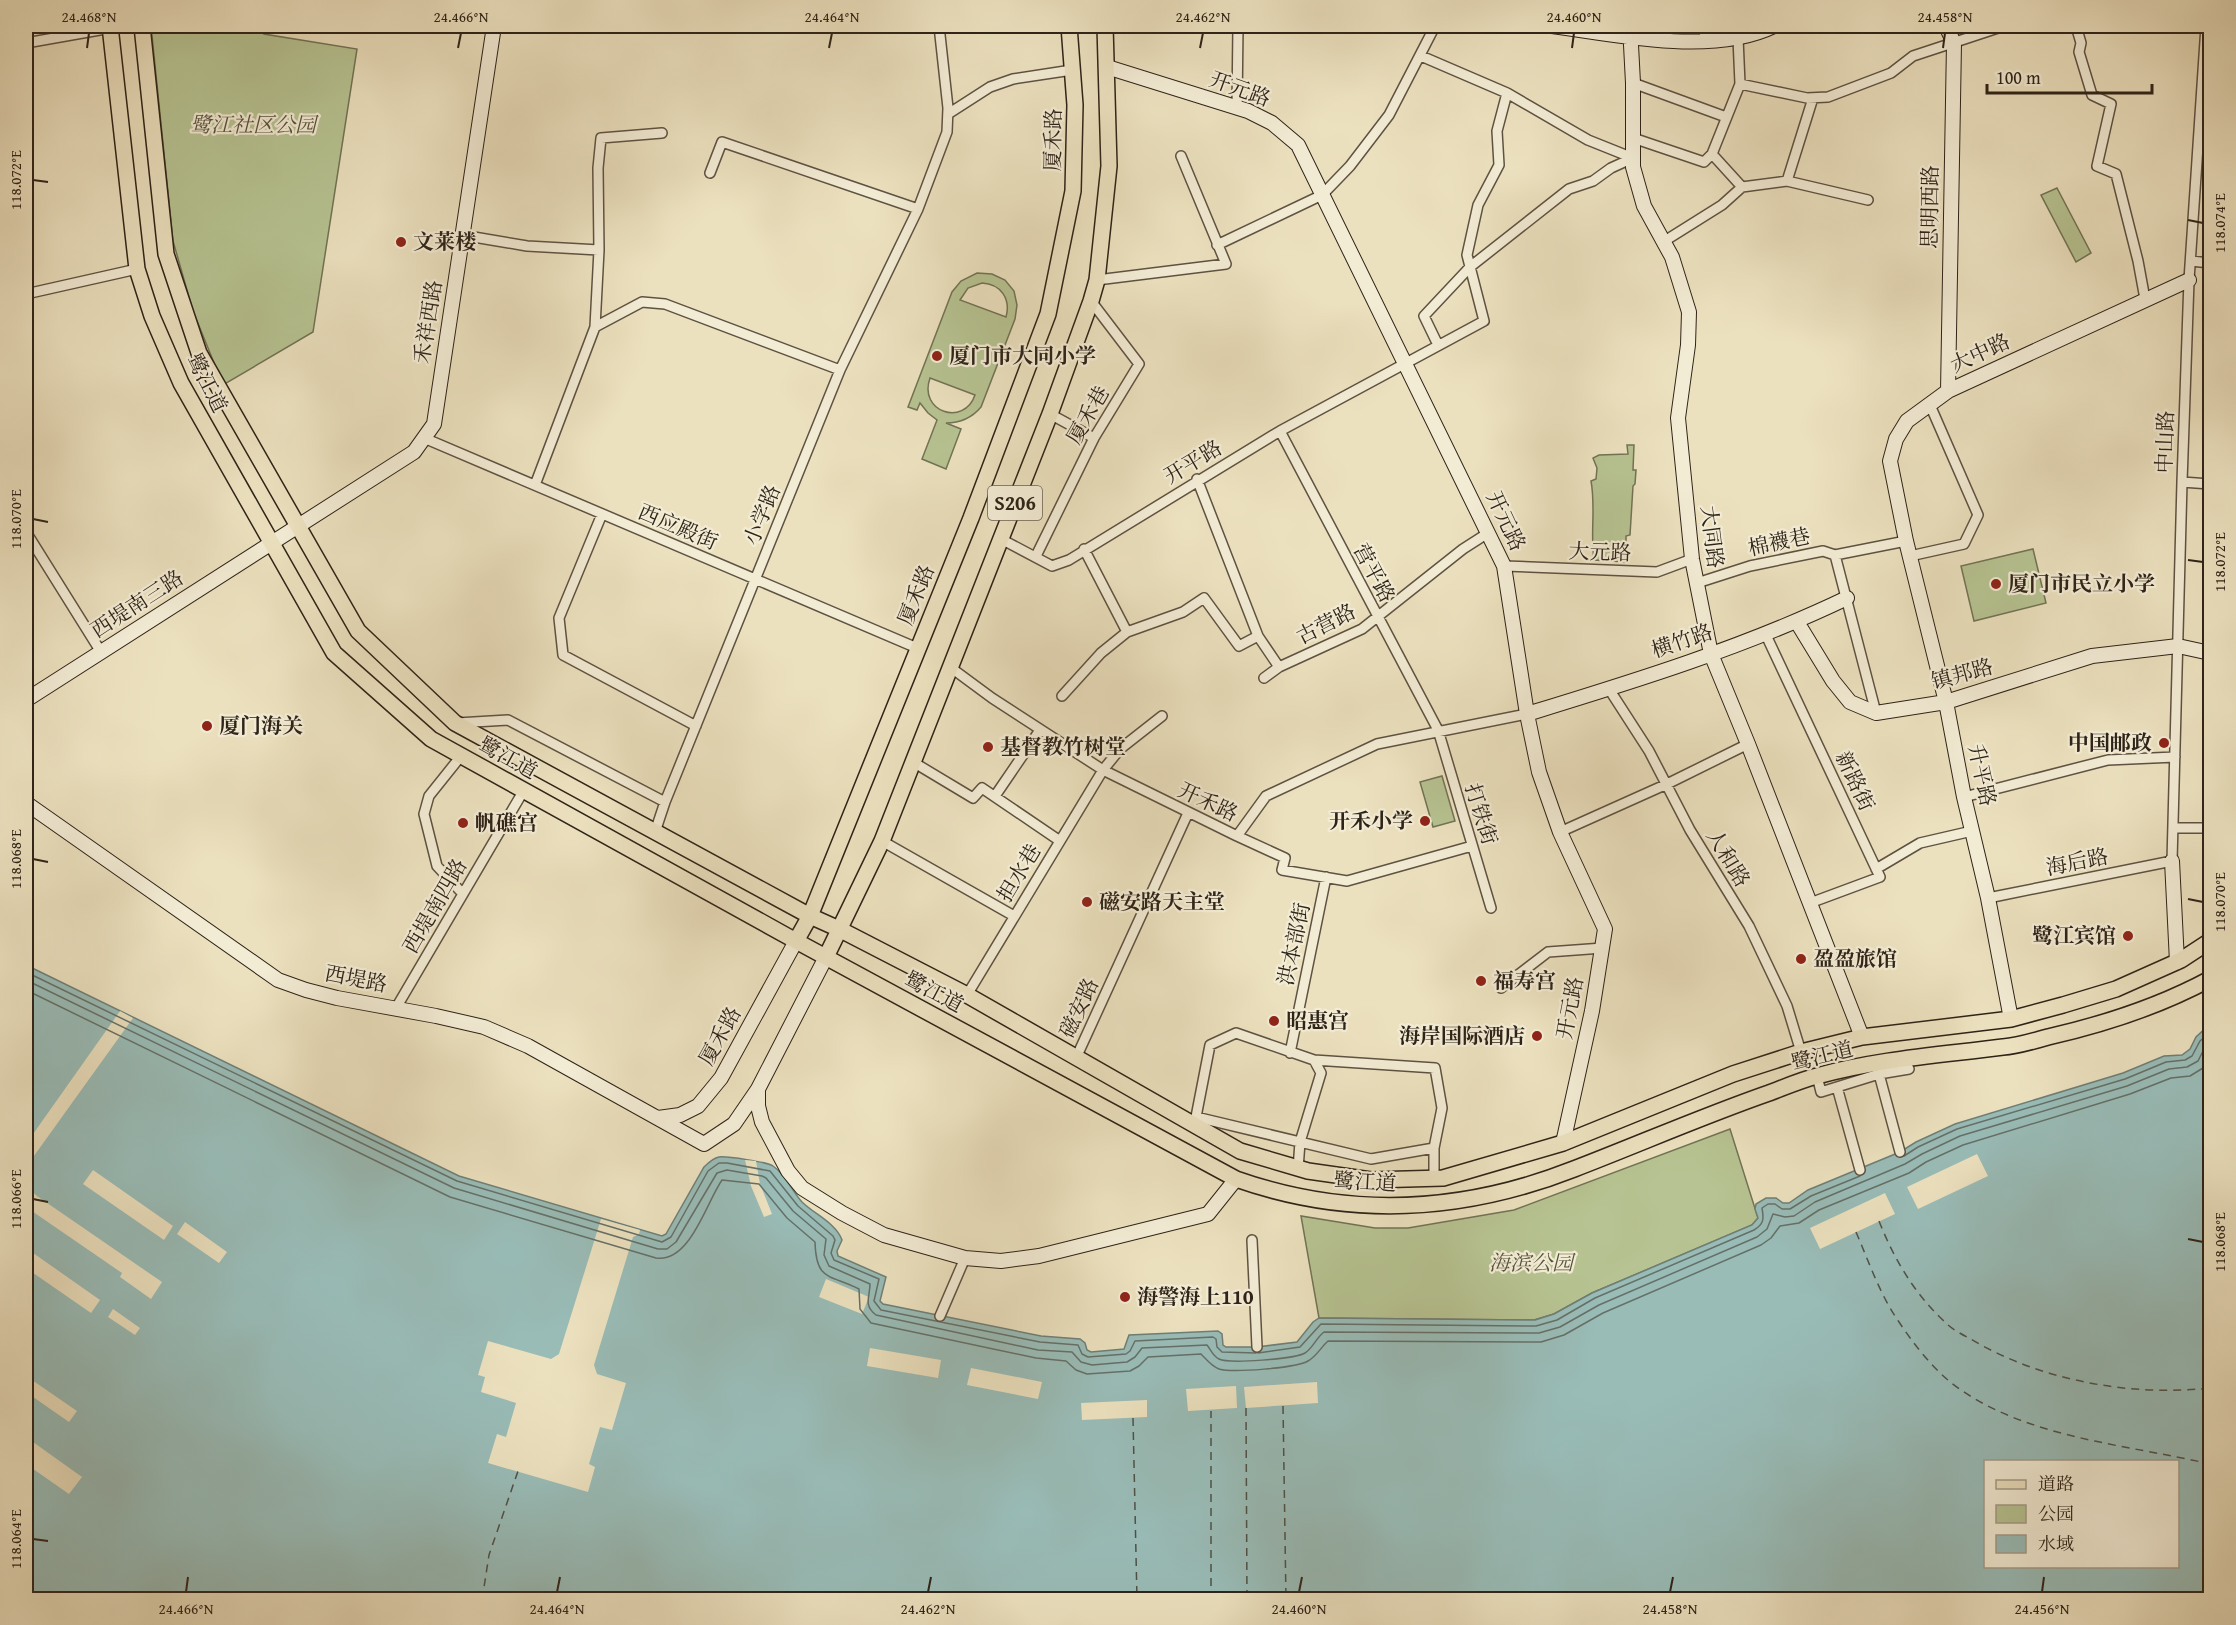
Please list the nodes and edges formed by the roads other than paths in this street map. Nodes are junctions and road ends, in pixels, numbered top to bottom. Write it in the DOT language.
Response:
graph roads {
  1 [pos="142,26"];
  2 [pos="494,26"];
  3 [pos="939,26"];
  4 [pos="1069,26"];
  5 [pos="1105,26"];
  6 [pos="1238,26"];
  7 [pos="1435,26"];
  8 [pos="1552,26"];
  9 [pos="1615,26"];
  10 [pos="1752,26"];
  11 [pos="1774,26"];
  12 [pos="1946,26"];
  13 [pos="2004,26"];
  14 [pos="2076,26"];
  15 [pos="2206,26"];
  16 [pos="111,27"];
  17 [pos="1630,30"];
  18 [pos="1738,38"];
  19 [pos="26,43"];
  20 [pos="1954,43"];
  21 [pos="1421,56"];
  22 [pos="1107,67"];
  23 [pos="1072,70"];
  24 [pos="1633,83"];
  25 [pos="1740,84"];
  26 [pos="1507,93"];
  27 [pos="1813,98"];
  28 [pos="1238,108"];
  29 [pos="948,114"];
  30 [pos="1726,117"];
  31 [pos="662,133"];
  32 [pos="1633,138"];
  33 [pos="1712,154"];
  34 [pos="1181,156"];
  35 [pos="1634,158"];
  36 [pos="710,173"];
  37 [pos="1787,181"];
  38 [pos="1742,187"];
  39 [pos="1322,195"];
  40 [pos="1868,200"];
  41 [pos="918,209"];
  42 [pos="462,235"];
  43 [pos="1663,242"];
  44 [pos="1216,244"];
  45 [pos="599,250"];
  46 [pos="2191,261"];
  47 [pos="2211,263"];
  48 [pos="1470,267"];
  49 [pos="137,269"];
  50 [pos="1097,280"];
  51 [pos="2190,280"];
  52 [pos="26,294"];
  53 [pos="2145,300"];
  54 [pos="1090,302"];
  55 [pos="595,327"];
  56 [pos="1438,345"];
  57 [pos="1405,362"];
  58 [pos="840,370"];
  59 [pos="1948,391"];
  60 [pos="1930,405"];
  61 [pos="1050,414"];
  62 [pos="1280,431"];
  63 [pos="424,438"];
  64 [pos="1094,438"];
  65 [pos="1197,480"];
  66 [pos="2182,483"];
  67 [pos="2211,484"];
  68 [pos="535,485"];
  69 [pos="602,514"];
  70 [pos="298,526"];
  71 [pos="26,532"];
  72 [pos="1488,533"];
  73 [pos="1000,539"];
  74 [pos="1906,541"];
  75 [pos="272,543"];
  76 [pos="1084,549"];
  77 [pos="1835,555"];
  78 [pos="1036,556"];
  79 [pos="1910,556"];
  80 [pos="1692,559"];
  81 [pos="1504,566"];
  82 [pos="756,579"];
  83 [pos="1697,583"];
  84 [pos="1847,598"];
  85 [pos="1377,617"];
  86 [pos="1797,622"];
  87 [pos="1127,632"];
  88 [pos="1765,633"];
  89 [pos="1258,636"];
  90 [pos="2178,646"];
  91 [pos="917,648"];
  92 [pos="101,652"];
  93 [pos="2211,653"];
  94 [pos="1711,654"];
  95 [pos="950,667"];
  96 [pos="1279,667"];
  97 [pos="1264,678"];
  98 [pos="1609,689"];
  99 [pos="1062,696"];
  100 [pos="26,700"];
  101 [pos="1946,702"];
  102 [pos="1876,713"];
  103 [pos="1527,714"];
  104 [pos="1162,716"];
  105 [pos="455,723"];
  106 [pos="696,726"];
  107 [pos="1040,730"];
  108 [pos="1438,730"];
  109 [pos="1748,744"];
  110 [pos="460,756"];
  111 [pos="2175,757"];
  112 [pos="913,762"];
  113 [pos="1103,770"];
  114 [pos="1667,784"];
  115 [pos="524,790"];
  116 [pos="995,796"];
  117 [pos="1964,797"];
  118 [pos="665,802"];
  119 [pos="26,803"];
  120 [pos="1188,813"];
  121 [pos="2173,828"];
  122 [pos="2211,828"];
  123 [pos="1972,831"];
  124 [pos="655,832"];
  125 [pos="1560,832"];
  126 [pos="1238,837"];
  127 [pos="882,841"];
  128 [pos="1060,841"];
  129 [pos="1472,846"];
  130 [pos="2172,861"];
  131 [pos="1876,869"];
  132 [pos="1326,877"];
  133 [pos="463,894"];
  134 [pos="1988,898"];
  135 [pos="1810,903"];
  136 [pos="1491,908"];
  137 [pos="810,916"];
  138 [pos="1014,916"];
  139 [pos="839,929"];
  140 [pos="796,941"];
  141 [pos="2211,941"];
  142 [pos="1603,948"];
  143 [pos="826,957"];
  144 [pos="2177,962"];
  145 [pos="2211,979"];
  146 [pos="1501,988"];
  147 [pos="967,995"];
  148 [pos="396,1008"];
  149 [pos="2011,1019"];
  150 [pos="1862,1037"];
  151 [pos="1801,1052"];
  152 [pos="1290,1053"];
  153 [pos="1076,1058"];
  154 [pos="1903,1058"];
  155 [pos="1314,1060"];
  156 [pos="1879,1074"];
  157 [pos="1817,1076"];
  158 [pos="1837,1087"];
  159 [pos="758,1089"];
  160 [pos="658,1118"];
  161 [pos="1195,1121"];
  162 [pos="1300,1142"];
  163 [pos="1563,1143"];
  164 [pos="1434,1148"];
  165 [pos="1900,1152"];
  166 [pos="1298,1168"];
  167 [pos="1860,1170"];
  168 [pos="1236,1179"];
  169 [pos="1434,1179"];
  170 [pos="1252,1240"];
  171 [pos="965,1258"];
  172 [pos="940,1317"];
  173 [pos="1257,1347"];
  1 -- 70 [label="main road, 鹭江道"];
  2 -- 42 [label="street, 禾祥西路"];
  3 -- 29 [label="street, 小学路"];
  4 -- 23 [label="main road, 厦禾路 / S206"];
  5 -- 22 [label="main road, S206"];
  6 -- 28 [label="street"];
  7 -- 21 [label="street"];
  8 -- 17 [label="street"];
  9 -- 17 [label="street"];
  10 -- 17 [label="street"];
  11 -- 18 [label="street"];
  12 -- 20 [label="street, 思明西路"];
  13 -- 20 [label="street"];
  14 -- 53 [label="street"];
  15 -- 46 [label="street, 中山路"];
  16 -- 19 [label="street"];
  16 -- 49 [label="main road, 鹭江道"];
  17 -- 18 [label="street"];
  17 -- 24 [label="street, 大同路"];
  18 -- 25 [label="street"];
  20 -- 27 [label="street"];
  20 -- 59 [label="street, 思明西路"];
  21 -- 26 [label="street"];
  21 -- 39 [label="street"];
  22 -- 28 [label="street, 开元路"];
  22 -- 50 [label="main road, S206"];
  23 -- 29 [label="street"];
  23 -- 91 [label="main road, 厦禾路 / S206"];
  24 -- 30 [label="street"];
  24 -- 32 [label="street, 大同路"];
  25 -- 27 [label="street"];
  25 -- 30 [label="street"];
  26 -- 35 [label="street"];
  26 -- 48 [label="street"];
  27 -- 37 [label="street"];
  28 -- 39 [label="street, 开元路"];
  29 -- 41 [label="street, 小学路"];
  30 -- 33 [label="street"];
  31 -- 45 [label="street"];
  32 -- 33 [label="street"];
  32 -- 35 [label="street, 大同路"];
  33 -- 38 [label="street"];
  34 -- 44 [label="street"];
  35 -- 43 [label="street, 大同路"];
  35 -- 48 [label="street"];
  36 -- 41 [label="street"];
  37 -- 38 [label="street"];
  37 -- 40 [label="street"];
  38 -- 43 [label="street"];
  39 -- 44 [label="street"];
  39 -- 57 [label="street, 开元路"];
  41 -- 58 [label="street, 小学路"];
  42 -- 45 [label="street"];
  42 -- 63 [label="street, 禾祥西路"];
  43 -- 80 [label="street, 大同路"];
  44 -- 50 [label="street"];
  45 -- 55 [label="street"];
  46 -- 47 [label="street"];
  46 -- 51 [label="street, 中山路"];
  48 -- 56 [label="street"];
  48 -- 56 [label="street, 开平路"];
  49 -- 52 [label="street"];
  49 -- 75 [label="main road, 鹭江道"];
  50 -- 54 [label="main road, S206"];
  51 -- 53 [label="street, 大中路"];
  51 -- 66 [label="street, 中山路"];
  53 -- 59 [label="street, 大中路"];
  54 -- 61 [label="main road, S206"];
  54 -- 64 [label="street, 厦禾巷"];
  55 -- 58 [label="street"];
  55 -- 68 [label="street"];
  56 -- 57 [label="street, 开平路"];
  57 -- 62 [label="street, 开平路"];
  57 -- 72 [label="street, 开元路"];
  58 -- 82 [label="street, 小学路"];
  59 -- 60 [label="street, 大中路"];
  60 -- 74 [label="street, 大中路"];
  60 -- 79 [label="street"];
  61 -- 64 [label="street"];
  61 -- 73 [label="main road, S206"];
  62 -- 65 [label="street, 开平路"];
  62 -- 85 [label="street, 营平路"];
  63 -- 68 [label="street, 西应殿街"];
  63 -- 70 [label="street, 禾祥西路"];
  64 -- 78 [label="street, 厦禾巷"];
  65 -- 76 [label="street, 开平路"];
  65 -- 89 [label="street"];
  66 -- 67 [label="street"];
  66 -- 90 [label="street, 中山路"];
  68 -- 69 [label="street, 西应殿街"];
  69 -- 82 [label="street, 西应殿街"];
  69 -- 106 [label="street"];
  70 -- 75 [label="street, 禾祥西路"];
  70 -- 105 [label="main road, 鹭江道"];
  71 -- 92 [label="street"];
  72 -- 81 [label="street, 开元路"];
  72 -- 85 [label="street, 古营路"];
  73 -- 78 [label="street, 开平路"];
  73 -- 95 [label="main road, S206"];
  74 -- 77 [label="street, 棉襪巷"];
  74 -- 79 [label="street, 升平路"];
  75 -- 92 [label="street, 西堤南三路"];
  75 -- 110 [label="main road, 鹭江道"];
  76 -- 78 [label="street, 开平路"];
  76 -- 87 [label="street"];
  77 -- 83 [label="street, 棉襪巷"];
  77 -- 84 [label="street"];
  79 -- 101 [label="street, 升平路"];
  80 -- 81 [label="street, 大元路"];
  80 -- 83 [label="street, 大同路"];
  81 -- 103 [label="street, 开元路"];
  82 -- 91 [label="street, 西应殿街"];
  82 -- 106 [label="street, 小学路"];
  83 -- 94 [label="street, 大同路"];
  84 -- 86 [label="street, 横竹路"];
  84 -- 102 [label="street"];
  85 -- 96 [label="street, 古营路"];
  85 -- 108 [label="street, 营平路"];
  86 -- 88 [label="street, 横竹路"];
  86 -- 102 [label="street"];
  87 -- 89 [label="street"];
  87 -- 99 [label="street"];
  88 -- 94 [label="street, 横竹路"];
  88 -- 131 [label="street, 新路街"];
  89 -- 96 [label="street"];
  90 -- 93 [label="street, 镇邦路"];
  90 -- 101 [label="street, 镇邦路"];
  90 -- 111 [label="street, 中山路"];
  91 -- 137 [label="main road, 厦禾路 / S206"];
  92 -- 100 [label="street, 西堤南三路"];
  94 -- 98 [label="street, 横竹路"];
  94 -- 109 [label="street, 大同路"];
  95 -- 107 [label="street, 开禾路"];
  95 -- 112 [label="main road, S206"];
  96 -- 97 [label="street, 古营路"];
  98 -- 103 [label="street, 横竹路"];
  98 -- 114 [label="street, 人和路"];
  101 -- 102 [label="street, 镇邦路"];
  101 -- 117 [label="street, 升平路"];
  103 -- 108 [label="street, 开禾路"];
  103 -- 125 [label="street, 开元路"];
  104 -- 113 [label="street, 担水巷"];
  105 -- 118 [label="street"];
  105 -- 124 [label="main road, 鹭江道"];
  106 -- 118 [label="street, 小学路"];
  107 -- 113 [label="street, 开禾路"];
  107 -- 116 [label="street"];
  108 -- 126 [label="street, 开禾路"];
  108 -- 129 [label="street, 打铁街"];
  109 -- 114 [label="street"];
  109 -- 135 [label="street, 大同路"];
  110 -- 115 [label="main road, 鹭江道"];
  110 -- 133 [label="street"];
  111 -- 117 [label="street"];
  111 -- 121 [label="street, 中山路"];
  112 -- 116 [label="street"];
  112 -- 127 [label="main road, S206"];
  113 -- 120 [label="street, 开禾路"];
  113 -- 128 [label="street, 担水巷"];
  114 -- 125 [label="street"];
  114 -- 151 [label="street, 人和路"];
  115 -- 133 [label="street, 西堤南四路"];
  115 -- 140 [label="main road, 鹭江道"];
  116 -- 128 [label="street"];
  117 -- 123 [label="street, 升平路"];
  118 -- 124 [label="street, 小学路"];
  119 -- 148 [label="street, 西堤路"];
  120 -- 126 [label="street, 开禾路"];
  120 -- 153 [label="street, 磁安路"];
  121 -- 122 [label="street"];
  121 -- 130 [label="street, 中山路"];
  123 -- 131 [label="street"];
  123 -- 134 [label="street, 升平路"];
  124 -- 137 [label="main road, 鹭江道"];
  125 -- 142 [label="street, 开元路"];
  126 -- 132 [label="street"];
  127 -- 138 [label="street"];
  127 -- 139 [label="main road, S206"];
  128 -- 138 [label="street, 担水巷"];
  129 -- 132 [label="street"];
  129 -- 136 [label="street, 打铁街"];
  130 -- 134 [label="street, 海后路"];
  130 -- 144 [label="street"];
  131 -- 135 [label="street"];
  132 -- 152 [label="street, 洪本部街"];
  133 -- 148 [label="street, 西堤南四路"];
  134 -- 149 [label="street, 升平路"];
  135 -- 150 [label="street, 大同路"];
  137 -- 139 [label="main road, 鹭江道"];
  137 -- 140 [label="main road, 厦禾路 / S206"];
  138 -- 147 [label="street, 担水巷"];
  139 -- 143 [label="main road, S206"];
  139 -- 147 [label="main road, 鹭江道"];
  140 -- 143 [label="main road, 鹭江道"];
  140 -- 160 [label="street, 厦禾路 / S206"];
  141 -- 144 [label="main road, 鹭江道"];
  142 -- 146 [label="street"];
  142 -- 163 [label="street, 开元路"];
  143 -- 159 [label="street, S206"];
  143 -- 168 [label="main road, 鹭江道"];
  144 -- 149 [label="main road, 鹭江道"];
  145 -- 154 [label="main road, 鹭江道"];
  147 -- 153 [label="main road, 鹭江道"];
  148 -- 160 [label="street, 西堤路"];
  149 -- 150 [label="main road, 鹭江道"];
  150 -- 151 [label="main road, 鹭江道"];
  151 -- 163 [label="main road, 鹭江道"];
  152 -- 155 [label="street"];
  152 -- 161 [label="street"];
  153 -- 161 [label="main road, 鹭江道"];
  154 -- 156 [label="street"];
  154 -- 157 [label="main road, 鹭江道"];
  155 -- 162 [label="street"];
  155 -- 164 [label="street"];
  156 -- 158 [label="street"];
  156 -- 165 [label="street"];
  157 -- 158 [label="street"];
  157 -- 168 [label="main road, 鹭江道"];
  158 -- 167 [label="street"];
  159 -- 160 [label="street, 西堤路 / S206"];
  159 -- 171 [label="street"];
  161 -- 162 [label="street"];
  161 -- 166 [label="main road, 鹭江道"];
  162 -- 164 [label="street"];
  162 -- 166 [label="street"];
  163 -- 169 [label="main road, 鹭江道"];
  164 -- 169 [label="street"];
  166 -- 169 [label="main road, 鹭江道"];
  168 -- 171 [label="street"];
  170 -- 173 [label="street"];
  171 -- 172 [label="street"];
}
